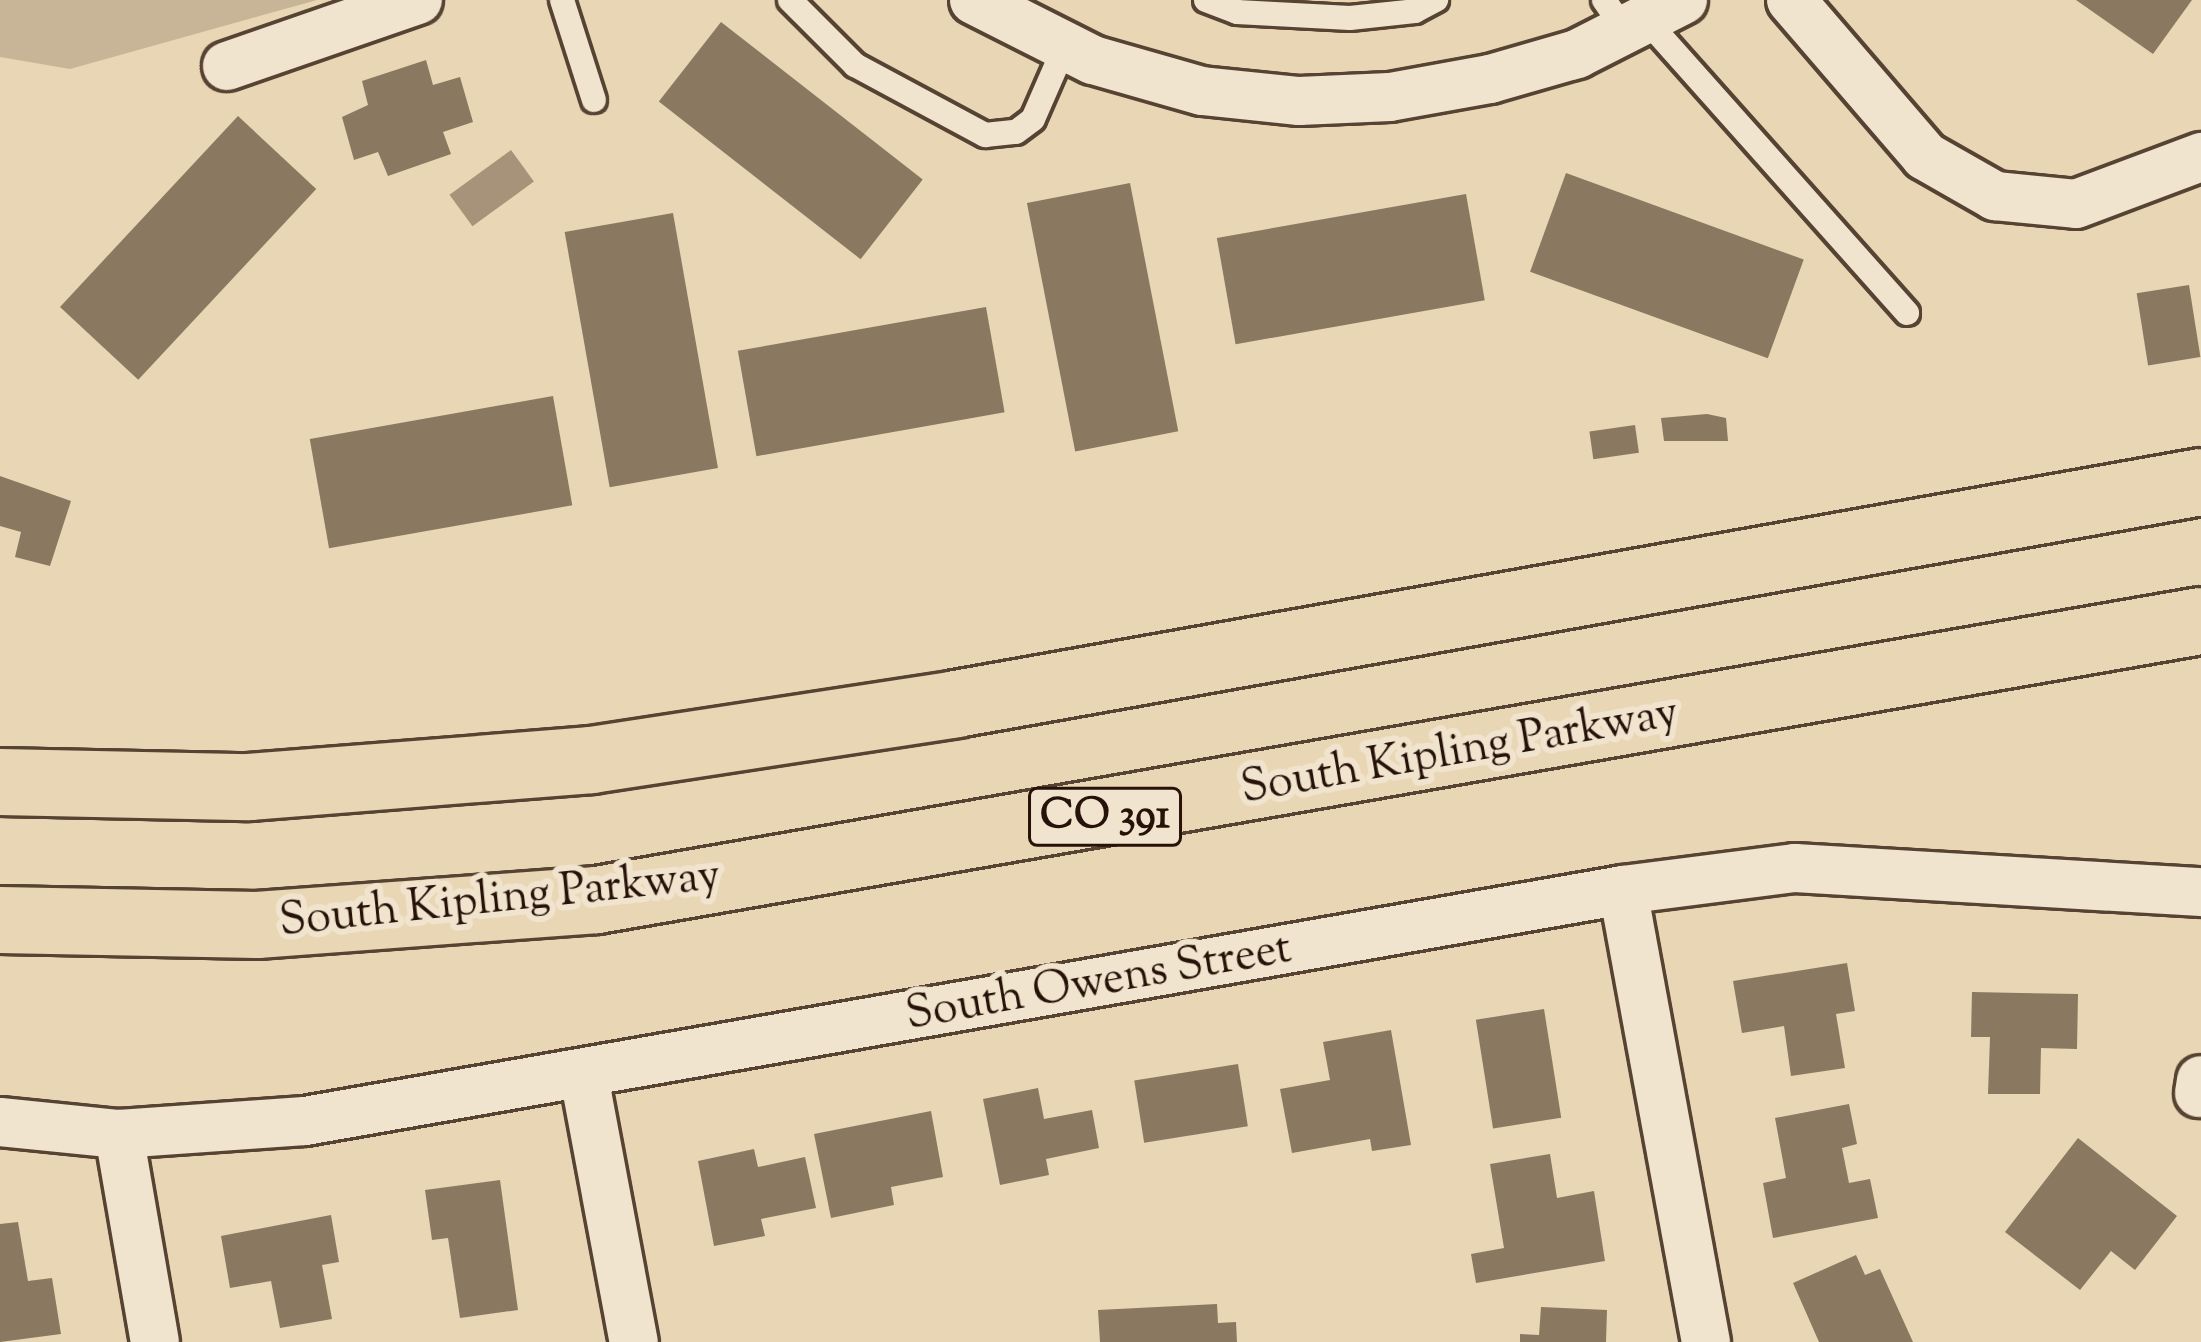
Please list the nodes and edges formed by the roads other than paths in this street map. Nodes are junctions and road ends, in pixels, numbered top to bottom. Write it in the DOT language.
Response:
graph roads {
  1 [pos="418,0"];
  2 [pos="562,0"];
  3 [pos="790,0"];
  4 [pos="974,0"];
  5 [pos="1206,0"];
  6 [pos="1436,0"];
  7 [pos="1791,0"];
  8 [pos="1640,13"];
  9 [pos="1064,48"];
  10 [pos="227,66"];
  11 [pos="594,100"];
  12 [pos="2201,158"];
  13 [pos="1907,314"];
  14 [pos="2201,482"];
  15 [pos="2201,620"];
  16 [pos="0,782"];
  17 [pos="1623,890"];
  18 [pos="2201,892"];
  19 [pos="0,920"];
  20 [pos="584,1076"];
  21 [pos="0,1122"];
  22 [pos="118,1134"];
  23 [pos="155,1342"];
  24 [pos="634,1342"];
  25 [pos="1706,1342"];
  1 -- 10 [label="street"];
  2 -- 11 [label="lane"];
  3 -- 9 [label="lane"];
  4 -- 9 [label="street"];
  5 -- 6 [label="lane"];
  7 -- 12 [label="street"];
  8 -- 9 [label="street"];
  8 -- 13 [label="lane"];
  14 -- 16 [label="main road"];
  15 -- 19 [label="main road, South Kipling Parkway / CO 391"];
  17 -- 18 [label="street, South Owens Street"];
  17 -- 20 [label="street, South Owens Street"];
  17 -- 25 [label="street"];
  20 -- 22 [label="street, South Owens Street"];
  20 -- 24 [label="street"];
  21 -- 22 [label="street, South Owens Street"];
  22 -- 23 [label="street"];
}
